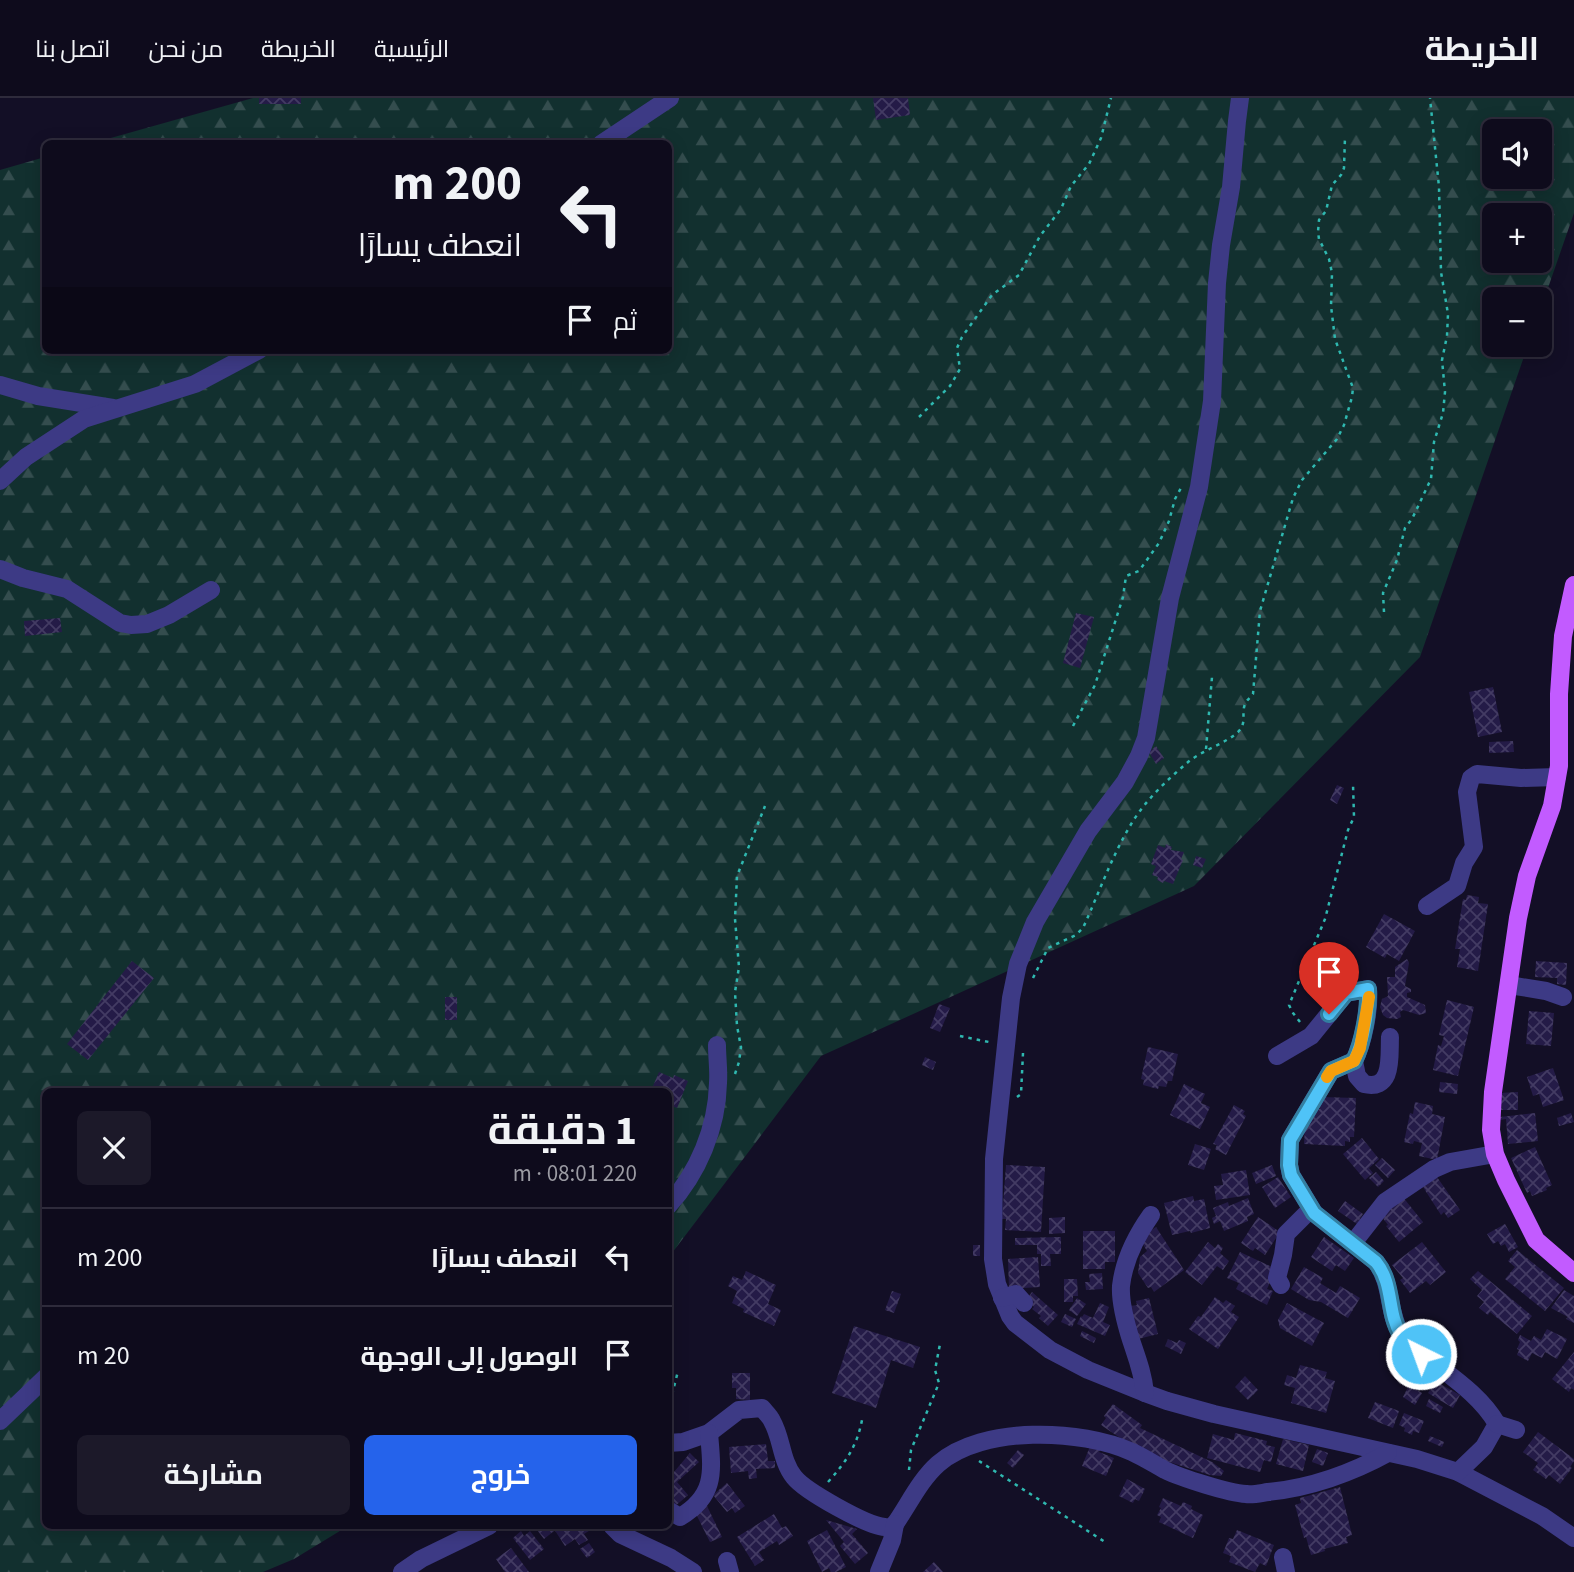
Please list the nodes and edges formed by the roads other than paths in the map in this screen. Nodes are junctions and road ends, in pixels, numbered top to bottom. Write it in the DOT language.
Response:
graph roads {
  1 [pos="670,98"];
  2 [pos="1240,98"];
  3 [pos="607,140"];
  4 [pos="251,354"];
  5 [pos="0,385"];
  6 [pos="117,408"];
  7 [pos="0,481"];
  8 [pos="0,569"];
  9 [pos="1574,585"];
  10 [pos="211,590"];
  11 [pos="1557,777"];
  12 [pos="1427,906"];
  13 [pos="1509,985"];
  14 [pos="1563,997"];
  15 [pos="1390,1037"];
  16 [pos="717,1045"];
  17 [pos="1278,1056"];
  18 [pos="1354,1061"];
  19 [pos="1495,1154"];
  20 [pos="672,1202"];
  21 [pos="1311,1209"];
  22 [pos="1151,1215"];
  23 [pos="1353,1243"];
  24 [pos="1574,1273"];
  25 [pos="1281,1285"];
  26 [pos="1002,1298"];
  27 [pos="1024,1303"];
  28 [pos="42,1381"];
  29 [pos="1144,1393"];
  30 [pos="0,1421"];
  31 [pos="1497,1423"];
  32 [pos="1516,1430"];
  33 [pos="709,1433"];
  34 [pos="672,1443"];
  35 [pos="1388,1453"];
  36 [pos="1458,1472"];
  37 [pos="672,1512"];
  38 [pos="895,1524"];
  39 [pos="483,1529"];
  40 [pos="615,1529"];
  41 [pos="1574,1538"];
  42 [pos="402,1572"];
  43 [pos="693,1572"];
  44 [pos="879,1572"];
  1 -- 3 [label="street"];
  2 -- 26 [label="street"];
  4 -- 6 [label="street"];
  5 -- 6 [label="street"];
  6 -- 7 [label="street"];
  8 -- 10 [label="street"];
  9 -- 11 [label="main road"];
  11 -- 12 [label="street"];
  11 -- 13 [label="main road"];
  13 -- 14 [label="street"];
  13 -- 19 [label="main road"];
  15 -- 18 [label="street"];
  16 -- 20 [label="street"];
  17 -- 18 [label="street"];
  18 -- 21 [label="street"];
  19 -- 23 [label="street"];
  19 -- 24 [label="main road"];
  21 -- 23 [label="street"];
  21 -- 25 [label="street"];
  22 -- 29 [label="street"];
  23 -- 31 [label="street"];
  26 -- 27 [label="street"];
  26 -- 29 [label="street"];
  28 -- 30 [label="street"];
  29 -- 35 [label="street"];
  31 -- 32 [label="street"];
  31 -- 36 [label="street"];
  33 -- 34 [label="street"];
  33 -- 37 [label="street"];
  33 -- 38 [label="street"];
  35 -- 36 [label="street"];
  35 -- 38 [label="street"];
  36 -- 41 [label="street"];
  38 -- 44 [label="street"];
  39 -- 42 [label="street"];
  40 -- 43 [label="street"];
}
